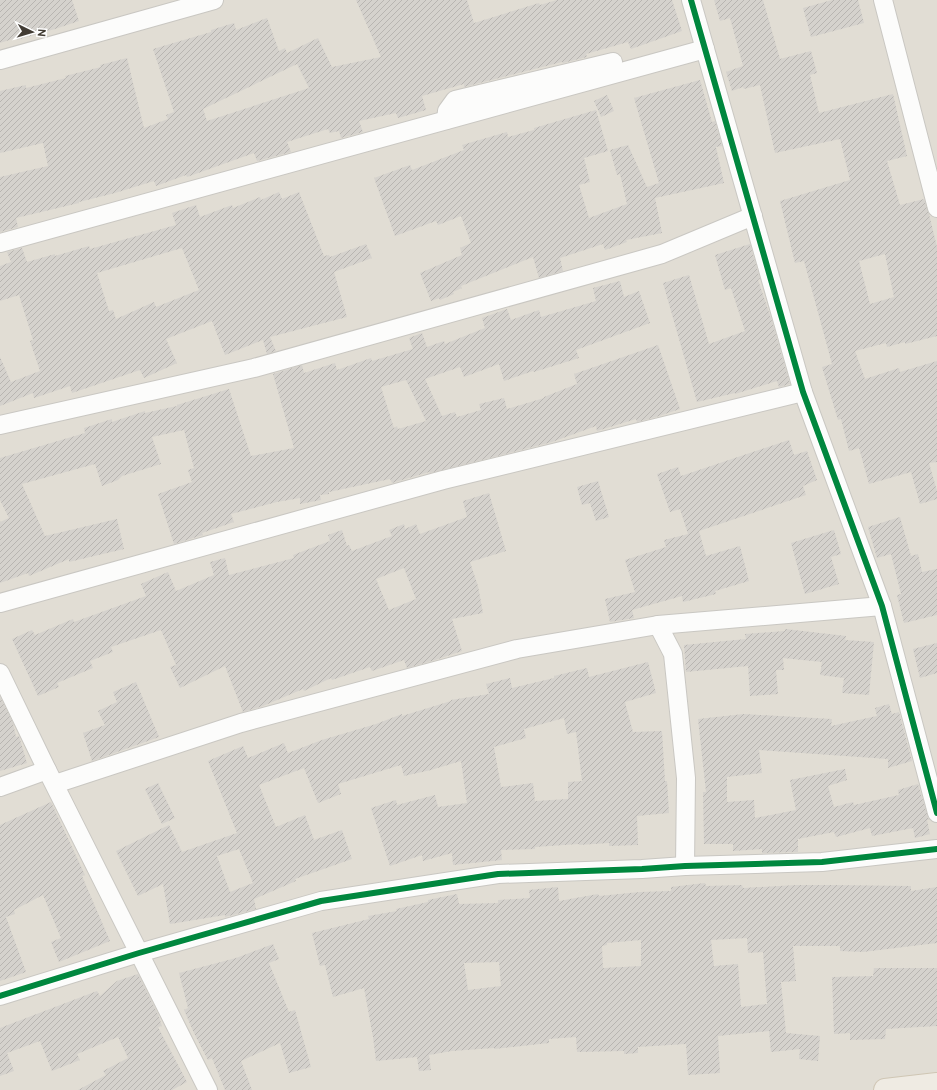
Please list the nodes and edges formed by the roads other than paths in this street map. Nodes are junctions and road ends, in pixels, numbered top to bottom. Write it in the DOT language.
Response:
graph roads {
  1 [pos="214,0"];
  2 [pos="691,0"];
  3 [pos="883,0"];
  4 [pos="705,49"];
  5 [pos="660,50"];
  6 [pos="0,60"];
  7 [pos="575,78"];
  8 [pos="937,208"];
  9 [pos="753,216"];
  10 [pos="0,243"];
  11 [pos="803,392"];
  12 [pos="0,426"];
  13 [pos="0,603"];
  14 [pos="882,606"];
  15 [pos="658,625"];
  16 [pos="0,673"];
  17 [pos="51,777"];
  18 [pos="0,787"];
  19 [pos="937,813"];
  20 [pos="937,849"];
  21 [pos="685,866"];
  22 [pos="139,953"];
  23 [pos="0,996"];
  24 [pos="937,1084"];
  25 [pos="208,1090"];
  26 [pos="885,1090"];
  1 -- 6 [label="street"];
  2 -- 4 [label="street"];
  3 -- 8 [label="street"];
  4 -- 7 [label="street"];
  4 -- 9 [label="street"];
  5 -- 7 [label="street"];
  7 -- 10 [label="street"];
  9 -- 11 [label="street"];
  9 -- 12 [label="street"];
  11 -- 13 [label="street"];
  11 -- 14 [label="street"];
  14 -- 15 [label="street"];
  14 -- 19 [label="street"];
  15 -- 17 [label="street"];
  15 -- 21 [label="street"];
  16 -- 17 [label="street"];
  17 -- 18 [label="street"];
  17 -- 22 [label="street"];
  20 -- 21 [label="street"];
  21 -- 22 [label="street"];
  22 -- 23 [label="street"];
  22 -- 25 [label="street"];
  24 -- 26 [label="main road"];
}
